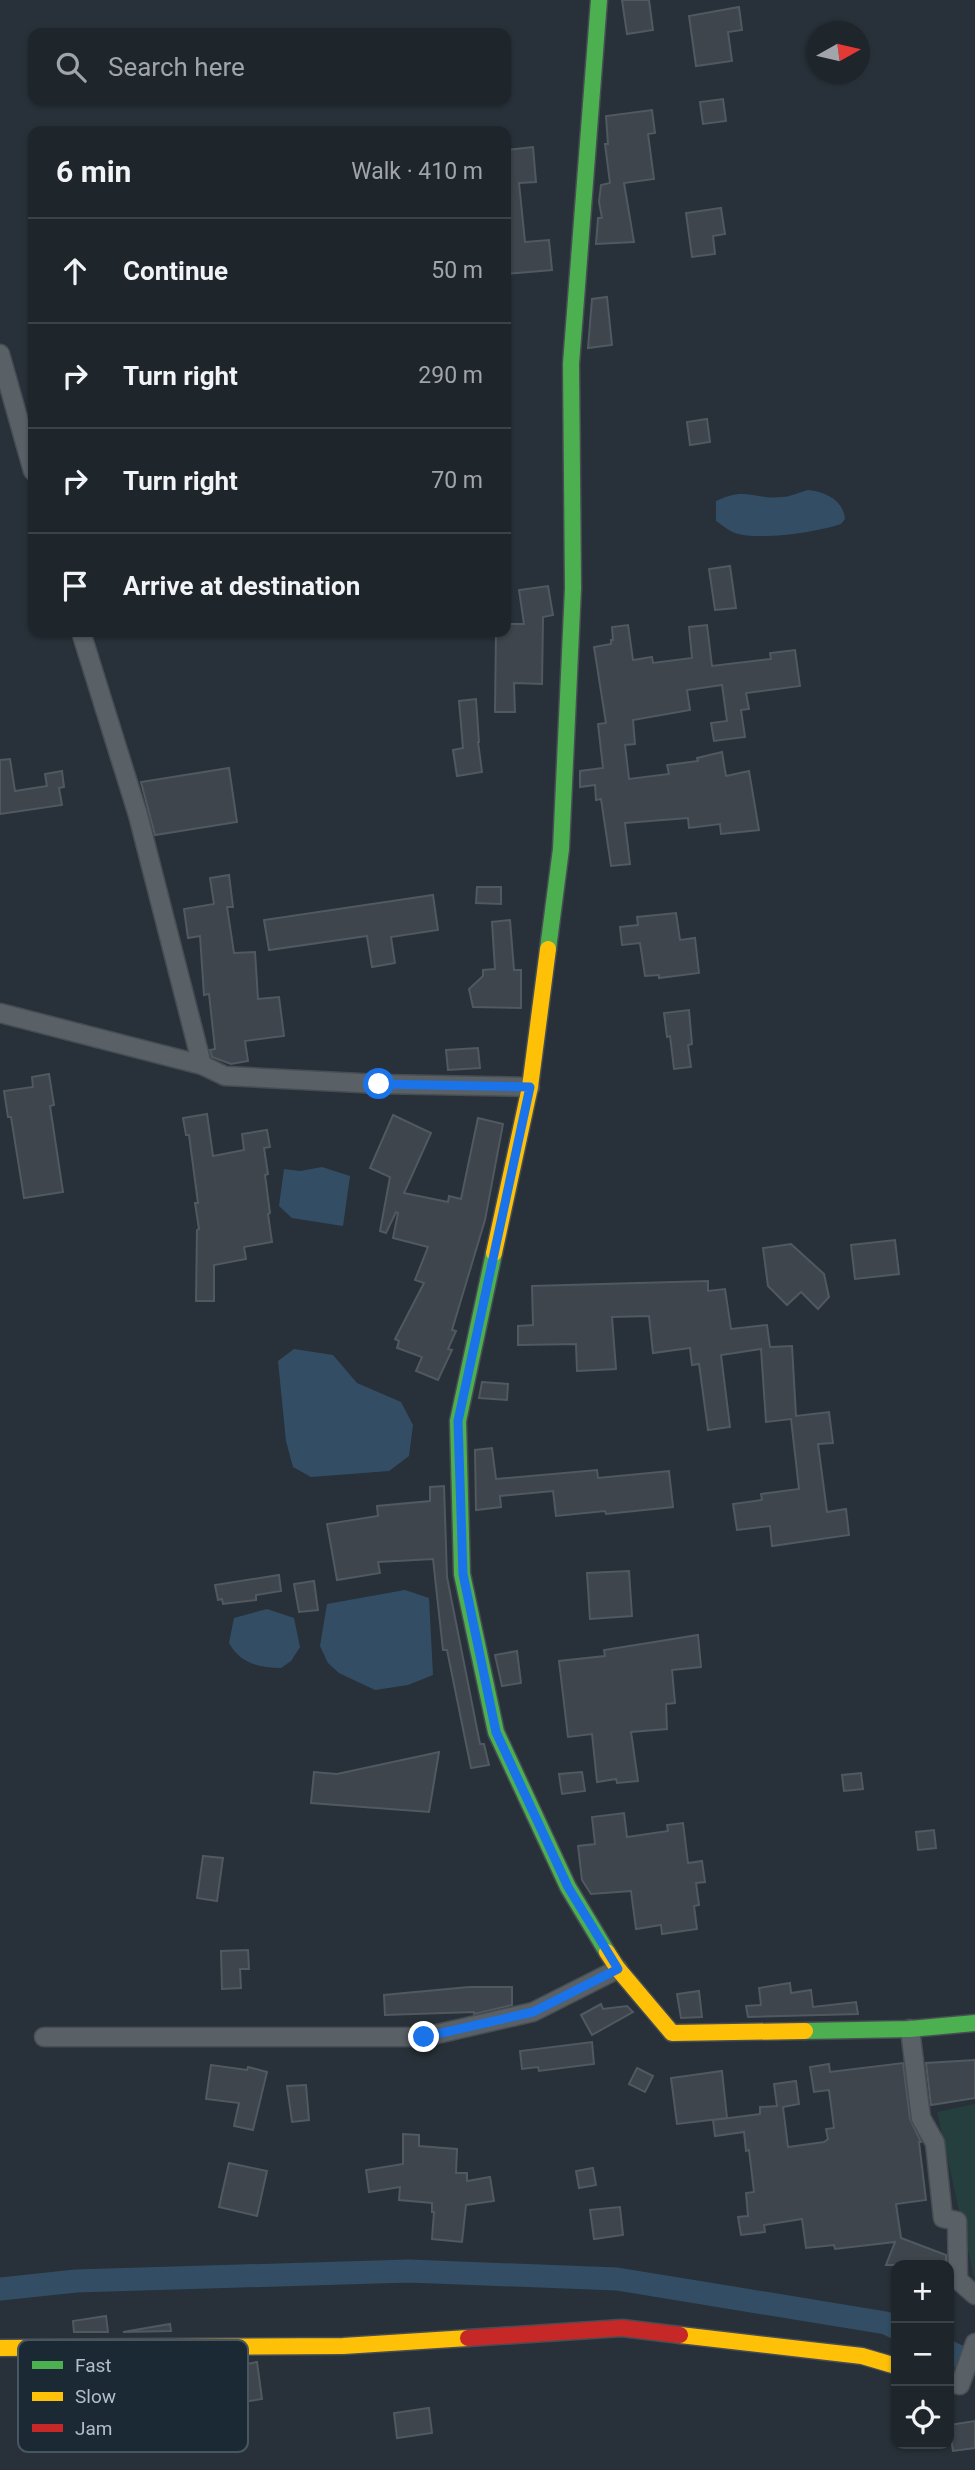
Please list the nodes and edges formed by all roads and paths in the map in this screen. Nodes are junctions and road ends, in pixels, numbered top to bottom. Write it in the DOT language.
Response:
graph roads {
  1 [pos="599,0"];
  2 [pos="0,354"];
  3 [pos="28,453"];
  4 [pos="83,637"];
  5 [pos="0,1013"];
  6 [pos="202,1065"];
  7 [pos="530,1087"];
  8 [pos="618,1969"];
  9 [pos="975,2023"];
  10 [pos="910,2029"];
  11 [pos="44,2037"];
  12 [pos="975,2295"];
  13 [pos="975,2343"];
  14 [pos="248,2347"];
  15 [pos="0,2348"];
  16 [pos="18,2348"];
  17 [pos="891,2365"];
  18 [pos="954,2384"];
  1 -- 7 [label="street"];
  2 -- 3 [label="street"];
  4 -- 6 [label="street"];
  5 -- 6 [label="street"];
  6 -- 7 [label="street"];
  7 -- 8 [label="street"];
  8 -- 10 [label="street"];
  8 -- 11 [label="street"];
  9 -- 10 [label="street"];
  10 -- 12 [label="street"];
  13 -- 18 [label="street"];
  14 -- 17 [label="street"];
  15 -- 16 [label="street"];
}
